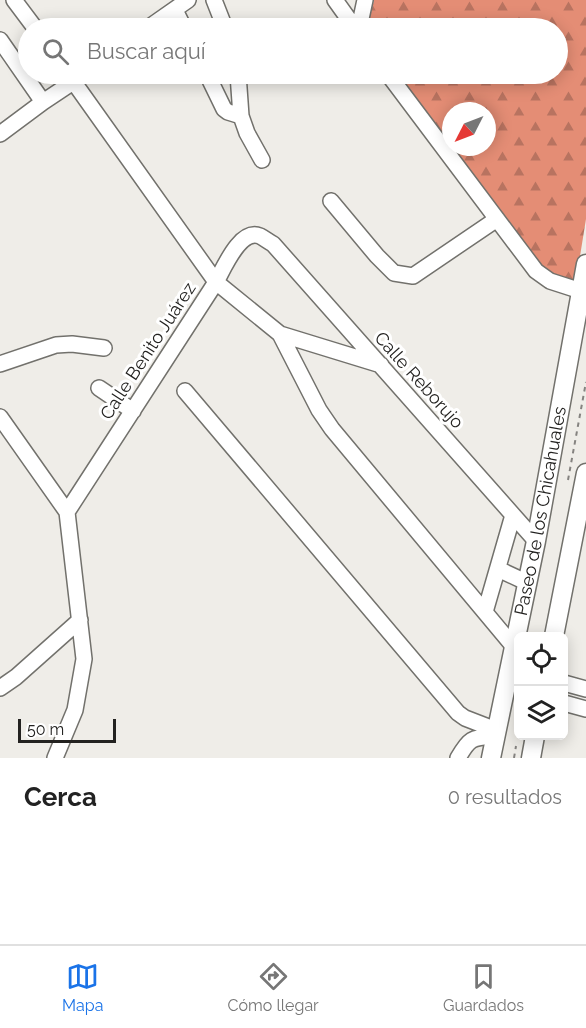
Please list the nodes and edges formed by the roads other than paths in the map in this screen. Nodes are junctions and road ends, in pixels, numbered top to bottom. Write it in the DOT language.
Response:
graph roads {
  1 [pos="14,0"];
  2 [pos="188,0"];
  3 [pos="214,0"];
  4 [pos="335,0"];
  5 [pos="366,0"];
  6 [pos="175,10"];
  7 [pos="28,18"];
  8 [pos="163,18"];
  9 [pos="179,18"];
  10 [pos="221,18"];
  11 [pos="349,18"];
  12 [pos="360,18"];
  13 [pos="0,40"];
  14 [pos="18,66"];
  15 [pos="31,84"];
  16 [pos="66,84"];
  17 [pos="81,84"];
  18 [pos="212,84"];
  19 [pos="239,84"];
  20 [pos="396,84"];
  21 [pos="43,102"];
  22 [pos="241,116"];
  23 [pos="0,134"];
  24 [pos="262,160"];
  25 [pos="331,201"];
  26 [pos="497,219"];
  27 [pos="273,244"];
  28 [pos="586,264"];
  29 [pos="216,282"];
  30 [pos="580,291"];
  31 [pos="279,334"];
  32 [pos="104,348"];
  33 [pos="0,364"];
  34 [pos="381,365"];
  35 [pos="99,388"];
  36 [pos="185,390"];
  37 [pos="134,411"];
  38 [pos="0,417"];
  39 [pos="586,473"];
  40 [pos="67,512"];
  41 [pos="513,515"];
  42 [pos="536,541"];
  43 [pos="498,569"];
  44 [pos="528,583"];
  45 [pos="485,612"];
  46 [pos="80,620"];
  47 [pos="517,632"];
  48 [pos="555,632"];
  49 [pos="514,647"];
  50 [pos="513,679"];
  51 [pos="568,684"];
  52 [pos="0,688"];
  53 [pos="586,689"];
  54 [pos="568,704"];
  55 [pos="586,709"];
  56 [pos="496,733"];
  57 [pos="534,740"];
  58 [pos="55,758"];
  59 [pos="458,758"];
  60 [pos="491,758"];
  61 [pos="531,758"];
  1 -- 7 [label="street"];
  2 -- 6 [label="street"];
  3 -- 10 [label="street"];
  4 -- 11 [label="street"];
  5 -- 12 [label="street"];
  6 -- 8 [label="street"];
  6 -- 9 [label="street"];
  13 -- 14 [label="street"];
  15 -- 21 [label="street"];
  16 -- 21 [label="street"];
  17 -- 29 [label="street"];
  18 -- 22 [label="street"];
  19 -- 22 [label="street"];
  20 -- 26 [label="street"];
  21 -- 23 [label="street"];
  22 -- 24 [label="street"];
  25 -- 26 [label="street"];
  26 -- 30 [label="street"];
  27 -- 29 [label="street, Calle Benito Juárez"];
  27 -- 34 [label="street, Calle Reborujo"];
  28 -- 30 [label="main road, Paseo de los Chicahuales"];
  29 -- 31 [label="street"];
  29 -- 37 [label="street, Calle Benito Juárez"];
  30 -- 42 [label="main road, Paseo de los Chicahuales"];
  31 -- 34 [label="street"];
  31 -- 45 [label="street"];
  32 -- 33 [label="street"];
  34 -- 41 [label="street, Calle Reborujo"];
  35 -- 37 [label="street"];
  36 -- 56 [label="street"];
  37 -- 40 [label="street, Calle Benito Juárez"];
  38 -- 40 [label="street"];
  39 -- 48 [label="main road"];
  40 -- 46 [label="street"];
  41 -- 42 [label="street, Calle Reborujo"];
  41 -- 43 [label="street"];
  42 -- 44 [label="main road, Paseo de los Chicahuales"];
  43 -- 44 [label="street"];
  43 -- 45 [label="street"];
  44 -- 47 [label="main road, Paseo de los Chicahuales"];
  45 -- 49 [label="street"];
  46 -- 52 [label="street"];
  46 -- 58 [label="street"];
  49 -- 50 [label="main road, Paseo de los Chicahuales"];
  50 -- 56 [label="main road, Paseo de los Chicahuales"];
  51 -- 53 [label="street"];
  54 -- 55 [label="street"];
  56 -- 59 [label="street"];
  56 -- 60 [label="main road, Paseo de los Chicahuales"];
  57 -- 61 [label="main road"];
}
